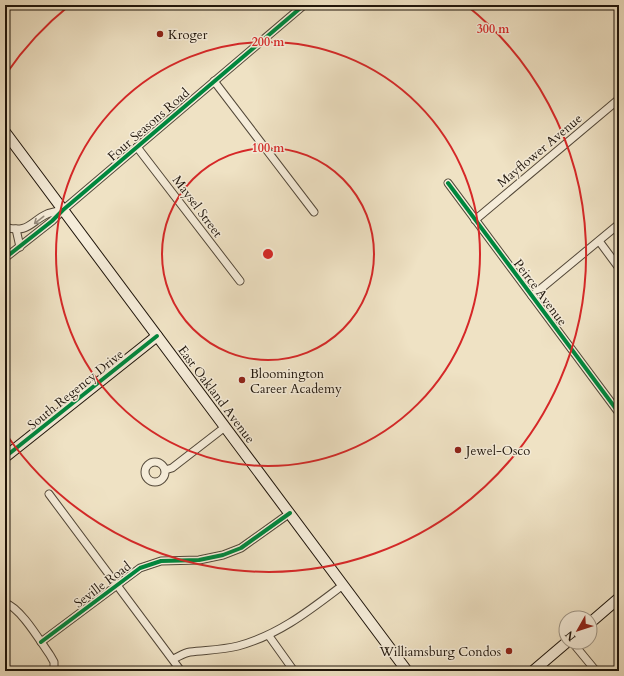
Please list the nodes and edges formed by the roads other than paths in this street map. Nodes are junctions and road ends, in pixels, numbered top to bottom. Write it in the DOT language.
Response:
graph roads {
  1 [pos="304,5"];
  2 [pos="214,82"];
  3 [pos="619,99"];
  4 [pos="5,132"];
  5 [pos="137,146"];
  6 [pos="448,183"];
  7 [pos="63,210"];
  8 [pos="314,212"];
  9 [pos="476,220"];
  10 [pos="619,224"];
  11 [pos="5,227"];
  12 [pos="16,229"];
  13 [pos="599,241"];
  14 [pos="20,247"];
  15 [pos="5,258"];
  16 [pos="619,268"];
  17 [pos="240,281"];
  18 [pos="532,296"];
  19 [pos="157,336"];
  20 [pos="619,413"];
  21 [pos="225,427"];
  22 [pos="5,457"];
  23 [pos="165,470"];
  24 [pos="49,494"];
  25 [pos="290,513"];
  26 [pos="118,585"];
  27 [pos="343,585"];
  28 [pos="619,598"];
  29 [pos="5,603"];
  30 [pos="598,616"];
  31 [pos="269,636"];
  32 [pos="41,642"];
  33 [pos="558,650"];
  34 [pos="579,650"];
  35 [pos="172,659"];
  36 [pos="54,671"];
  37 [pos="181,671"];
  38 [pos="294,671"];
  39 [pos="407,671"];
  40 [pos="533,671"];
  41 [pos="596,671"];
  1 -- 2 [label="street, Four Seasons Road"];
  2 -- 5 [label="street, Four Seasons Road"];
  2 -- 8 [label="street"];
  3 -- 9 [label="street, Mayflower Avenue"];
  4 -- 7 [label="main road, East Oakland Avenue"];
  5 -- 7 [label="street, Four Seasons Road"];
  5 -- 17 [label="street, Maysel Street"];
  6 -- 9 [label="street, Peirce Avenue"];
  7 -- 12 [label="street, Four Seasons Road, one-way"];
  7 -- 14 [label="street, Four Seasons Road"];
  7 -- 19 [label="main road, East Oakland Avenue"];
  9 -- 18 [label="street, Peirce Avenue"];
  10 -- 13 [label="street"];
  11 -- 12 [label="street, Four Seasons Road"];
  12 -- 14 [label="street"];
  13 -- 16 [label="street"];
  13 -- 18 [label="street"];
  14 -- 15 [label="street, Four Seasons Road"];
  18 -- 20 [label="street, Peirce Avenue"];
  19 -- 21 [label="main road, East Oakland Avenue"];
  19 -- 22 [label="main road, South Regency Drive"];
  21 -- 23 [label="street"];
  21 -- 25 [label="main road, East Oakland Avenue"];
  24 -- 26 [label="street"];
  25 -- 26 [label="street, Seville Road"];
  25 -- 27 [label="main road, East Oakland Avenue"];
  26 -- 32 [label="street, Seville Road"];
  26 -- 35 [label="street"];
  27 -- 31 [label="street"];
  27 -- 39 [label="main road, East Oakland Avenue"];
  28 -- 30 [label="main road"];
  29 -- 32 [label="street"];
  31 -- 35 [label="street"];
  31 -- 38 [label="street"];
  32 -- 36 [label="street"];
  33 -- 40 [label="main road"];
  34 -- 41 [label="street"];
  35 -- 37 [label="street"];
}
